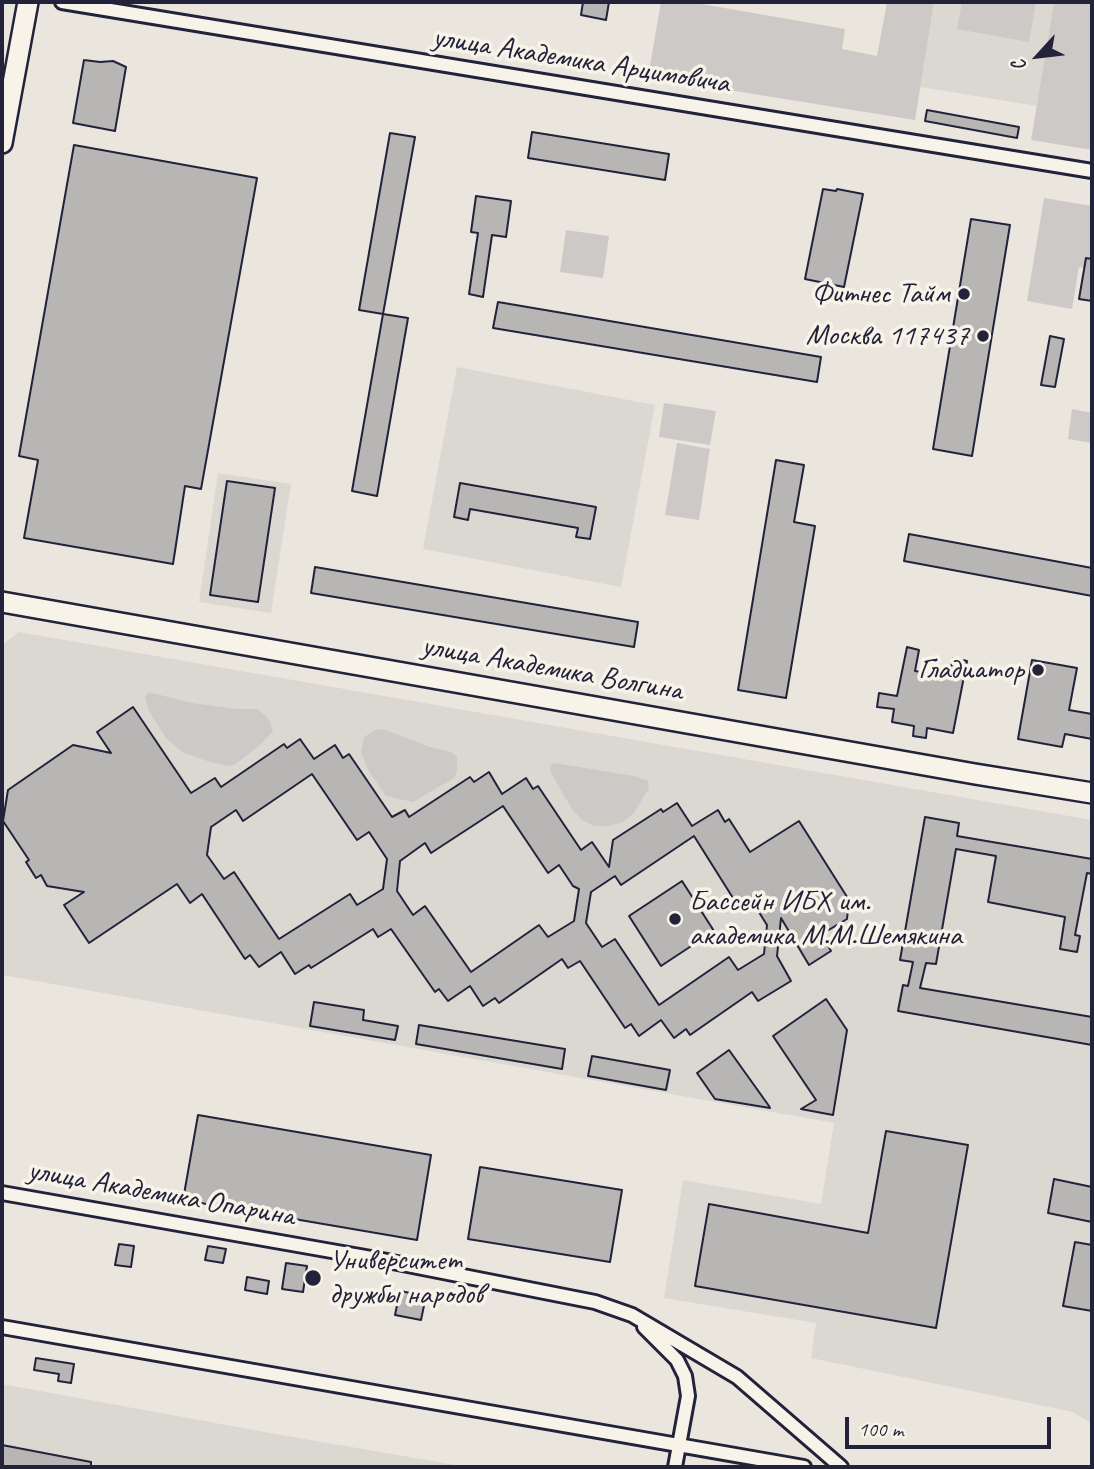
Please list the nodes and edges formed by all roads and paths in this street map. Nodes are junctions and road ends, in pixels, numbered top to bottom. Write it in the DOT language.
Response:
graph roads {
  1 [pos="28,2"];
  2 [pos="62,2"];
  3 [pos="2,142"];
  4 [pos="1092,171"];
  5 [pos="2,603"];
  6 [pos="1092,793"];
  7 [pos="2,1193"];
  8 [pos="632,1315"];
  9 [pos="2,1327"];
  10 [pos="679,1445"];
  11 [pos="675,1467"];
  12 [pos="804,1467"];
  13 [pos="841,1467"];
  1 -- 3 [label="street"];
  2 -- 4 [label="street, улица Академика Арцимовича"];
  5 -- 6 [label="street, улица Академика Волгина"];
  7 -- 8 [label="street, улица Академика Опарина"];
  8 -- 10 [label="street"];
  8 -- 13 [label="street, улица Академика Опарина"];
  9 -- 10 [label="street"];
  10 -- 11 [label="street"];
  10 -- 12 [label="street"];
}
